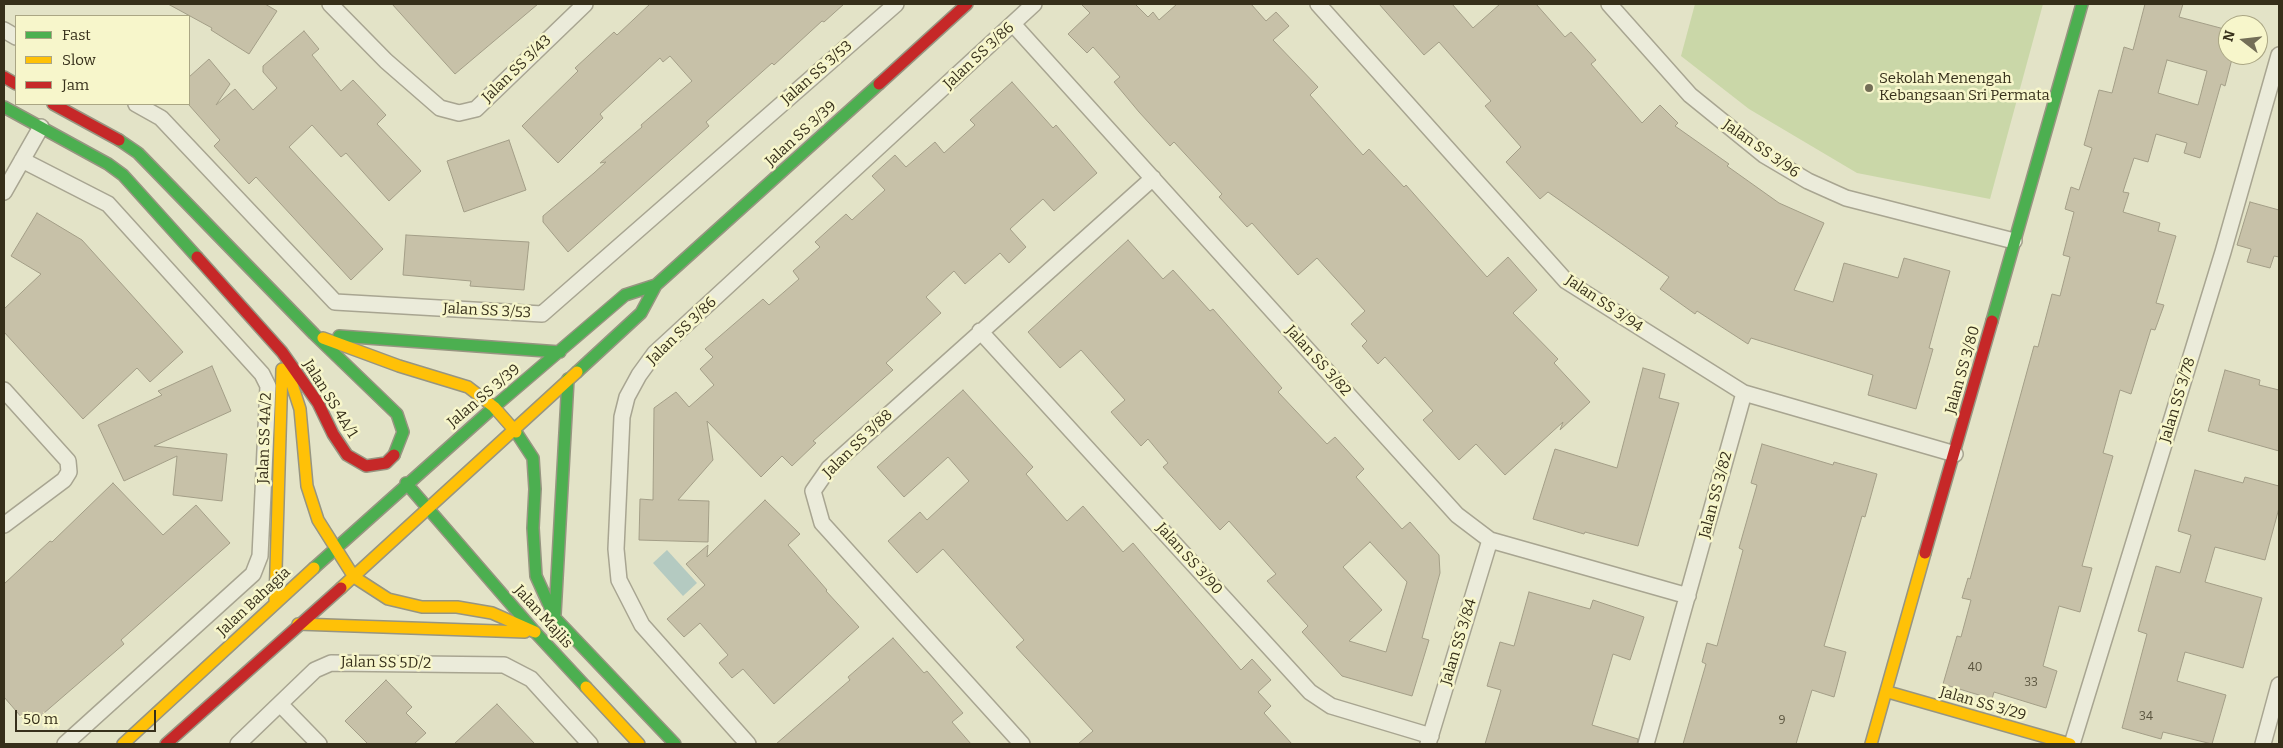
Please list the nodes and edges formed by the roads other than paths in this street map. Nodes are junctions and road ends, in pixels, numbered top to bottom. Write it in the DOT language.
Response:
graph roads {
  1 [pos="330,4"];
  2 [pos="585,4"];
  3 [pos="896,4"];
  4 [pos="967,4"];
  5 [pos="1034,4"];
  6 [pos="1318,4"];
  7 [pos="1609,4"];
  8 [pos="2082,4"];
  9 [pos="951,9"];
  10 [pos="1013,24"];
  11 [pos="4,30"];
  12 [pos="15,36"];
  13 [pos="2279,55"];
  14 [pos="4,77"];
  15 [pos="15,83"];
  16 [pos="55,105"];
  17 [pos="138,105"];
  18 [pos="4,107"];
  19 [pos="42,127"];
  20 [pos="22,160"];
  21 [pos="1153,178"];
  22 [pos="4,192"];
  23 [pos="2014,241"];
  24 [pos="656,286"];
  25 [pos="980,331"];
  26 [pos="314,334"];
  27 [pos="282,352"];
  28 [pos="560,352"];
  29 [pos="568,379"];
  30 [pos="4,390"];
  31 [pos="1744,393"];
  32 [pos="494,406"];
  33 [pos="514,428"];
  34 [pos="1955,454"];
  35 [pos="406,483"];
  36 [pos="428,508"];
  37 [pos="4,525"];
  38 [pos="1490,540"];
  39 [pos="334,549"];
  40 [pos="354,577"];
  41 [pos="1688,596"];
  42 [pos="275,603"];
  43 [pos="555,618"];
  44 [pos="298,624"];
  45 [pos="535,632"];
  46 [pos="2279,685"];
  47 [pos="1888,692"];
  48 [pos="280,704"];
  49 [pos="1430,740"];
  50 [pos="64,744"];
  51 [pos="123,744"];
  52 [pos="166,744"];
  53 [pos="238,744"];
  54 [pos="319,744"];
  55 [pos="590,744"];
  56 [pos="639,744"];
  57 [pos="674,744"];
  58 [pos="748,744"];
  59 [pos="1022,744"];
  60 [pos="1646,744"];
  61 [pos="1871,744"];
  62 [pos="2071,744"];
  63 [pos="2263,744"];
  1 -- 2 [label="street, Jalan SS 3/43"];
  3 -- 17 [label="street, Jalan SS 3/53"];
  4 -- 9 [label="main road, Jalan SS 3/39"];
  5 -- 10 [label="street, Jalan SS 3/86"];
  6 -- 31 [label="street, Jalan SS 3/94"];
  7 -- 23 [label="street, Jalan SS 3/96"];
  8 -- 23 [label="main road, Jalan SS 3/80"];
  9 -- 24 [label="main road, Jalan SS 3/39"];
  10 -- 21 [label="street, Jalan SS 3/82"];
  10 -- 58 [label="street, Jalan SS 3/86"];
  11 -- 12 [label="street"];
  13 -- 62 [label="street, Jalan SS 3/78"];
  14 -- 15 [label="main road"];
  16 -- 26 [label="main road, Jalan SS 4A/1"];
  18 -- 19 [label="main road, Jalan SS 4A/1"];
  19 -- 20 [label="street"];
  19 -- 27 [label="main road, Jalan SS 4A/1"];
  20 -- 22 [label="street"];
  20 -- 50 [label="street, Jalan SS 4A/2"];
  21 -- 25 [label="street, Jalan SS 3/88"];
  21 -- 38 [label="street, Jalan SS 3/82"];
  23 -- 34 [label="main road, Jalan SS 3/80"];
  24 -- 28 [label="main road, Jalan SS 3/39"];
  24 -- 29 [label="main road, Jalan SS 3/39"];
  25 -- 49 [label="street, Jalan SS 3/90"];
  25 -- 59 [label="street, Jalan SS 3/88"];
  26 -- 27 [label="main road, Jalan SS 4A/1"];
  26 -- 28 [label="main road"];
  26 -- 32 [label="main road, Jalan Majlis"];
  27 -- 39 [label="main road"];
  27 -- 42 [label="main road"];
  28 -- 32 [label="main road, Jalan SS 3/39"];
  29 -- 33 [label="main road, Jalan SS 3/39"];
  29 -- 43 [label="main road"];
  30 -- 37 [label="street"];
  31 -- 34 [label="street, Jalan SS 3/94"];
  31 -- 41 [label="street, Jalan SS 3/82"];
  32 -- 33 [label="main road, Jalan Majlis"];
  32 -- 35 [label="main road, Jalan SS 3/39"];
  33 -- 36 [label="main road, Jalan SS 3/39"];
  33 -- 43 [label="main road, Jalan Majlis"];
  34 -- 47 [label="main road, Jalan SS 3/80"];
  35 -- 36 [label="main road, Jalan Majlis"];
  35 -- 39 [label="main road, Jalan Bahagia"];
  36 -- 40 [label="main road"];
  36 -- 45 [label="main road, Jalan Majlis"];
  38 -- 41 [label="street, Jalan SS 3/82"];
  38 -- 49 [label="street, Jalan SS 3/84"];
  39 -- 40 [label="main road"];
  39 -- 42 [label="main road, Jalan Bahagia"];
  40 -- 44 [label="main road"];
  40 -- 45 [label="main road"];
  41 -- 60 [label="street, Jalan SS 3/82"];
  42 -- 51 [label="main road, Jalan Bahagia"];
  43 -- 57 [label="main road, Jalan Majlis"];
  44 -- 45 [label="main road"];
  44 -- 52 [label="main road"];
  45 -- 56 [label="main road, Jalan Majlis"];
  46 -- 63 [label="street"];
  47 -- 61 [label="main road, Jalan SS 3/80"];
  47 -- 62 [label="main road, Jalan SS 3/29"];
  48 -- 53 [label="street, Jalan SS 5D/2"];
  48 -- 54 [label="street"];
  48 -- 55 [label="street, Jalan SS 5D/2"];
}
